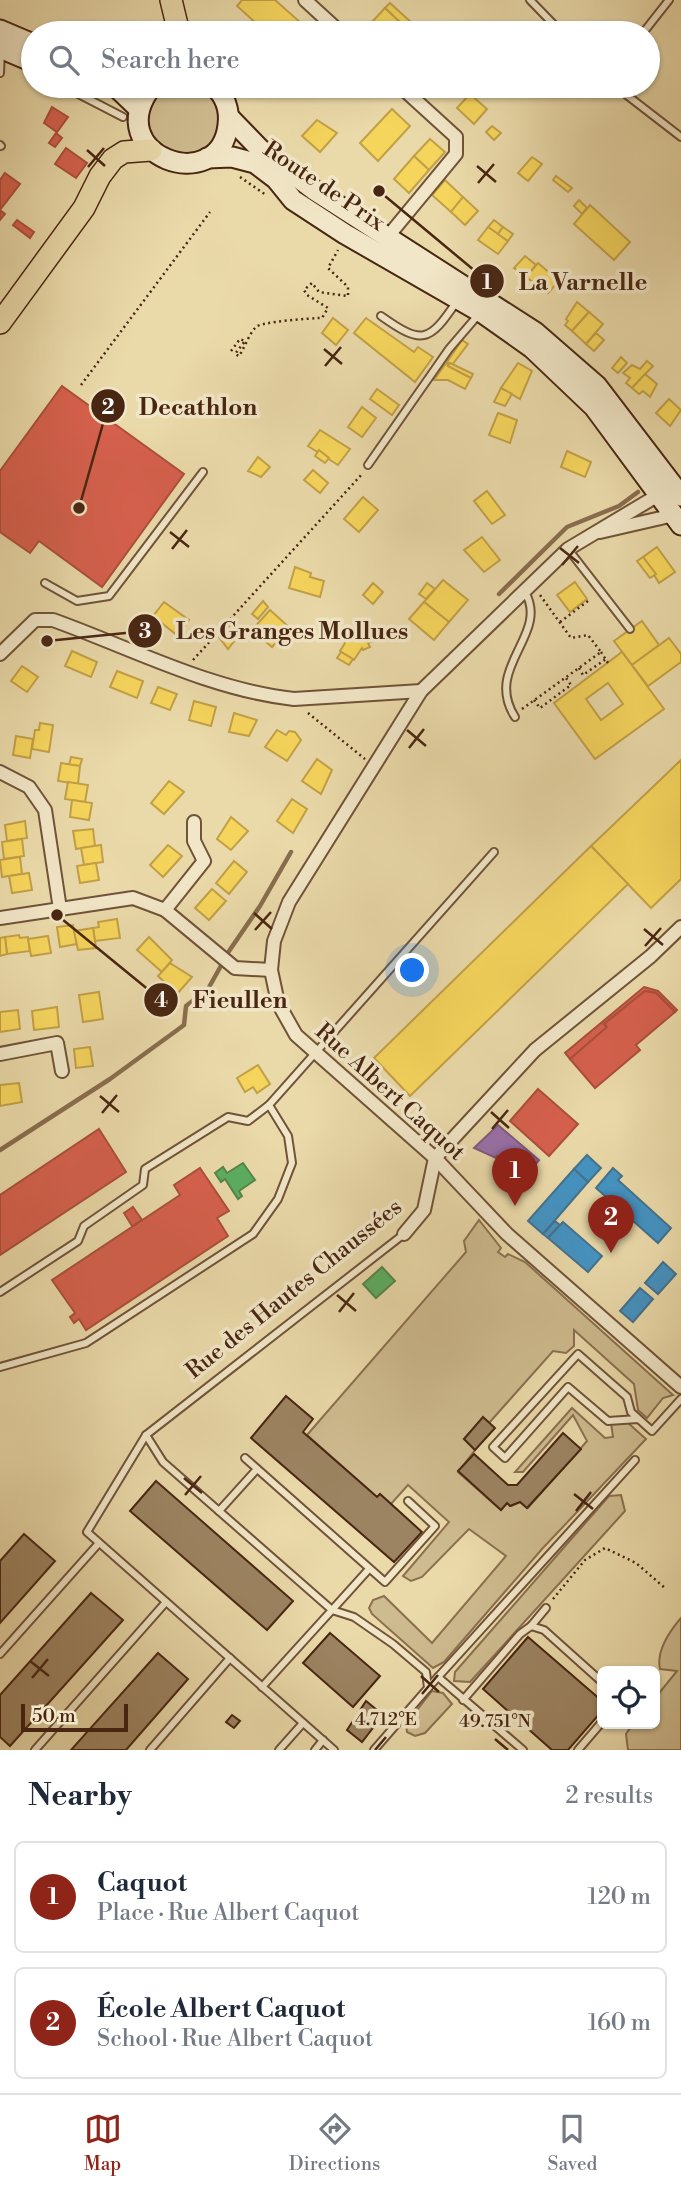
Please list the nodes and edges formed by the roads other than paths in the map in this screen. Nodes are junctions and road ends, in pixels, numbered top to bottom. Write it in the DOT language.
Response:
graph roads {
  1 [pos="171,0"];
  2 [pos="304,0"];
  3 [pos="530,0"];
  4 [pos="669,0"];
  5 [pos="176,21"];
  6 [pos="328,21"];
  7 [pos="550,21"];
  8 [pos="652,21"];
  9 [pos="0,43"];
  10 [pos="21,45"];
  11 [pos="21,55"];
  12 [pos="0,73"];
  13 [pos="93,98"];
  14 [pos="122,98"];
  15 [pos="143,98"];
  16 [pos="223,98"];
  17 [pos="413,98"];
  18 [pos="631,98"];
  19 [pos="131,113"];
  20 [pos="229,117"];
  21 [pos="681,137"];
  22 [pos="151,150"];
  23 [pos="207,158"];
  24 [pos="381,245"];
  25 [pos="458,299"];
  26 [pos="485,306"];
  27 [pos="381,316"];
  28 [pos="0,323"];
  29 [pos="368,465"];
  30 [pos="203,472"];
  31 [pos="660,494"];
  32 [pos="681,496"];
  33 [pos="678,520"];
  34 [pos="589,535"];
  35 [pos="568,549"];
  36 [pos="45,583"];
  37 [pos="527,587"];
  38 [pos="630,629"];
  39 [pos="0,654"];
  40 [pos="421,691"];
  41 [pos="515,717"];
  42 [pos="0,772"];
  43 [pos="194,822"];
  44 [pos="494,852"];
  45 [pos="60,909"];
  46 [pos="165,910"];
  47 [pos="0,918"];
  48 [pos="680,929"];
  49 [pos="271,970"];
  50 [pos="317,1053"];
  51 [pos="0,1054"];
  52 [pos="62,1071"];
  53 [pos="270,1105"];
  54 [pos="435,1158"];
  55 [pos="404,1234"];
  56 [pos="0,1292"];
  57 [pos="0,1367"];
  58 [pos="681,1387"];
  59 [pos="681,1399"];
  60 [pos="638,1419"];
  61 [pos="146,1435"];
  62 [pos="245,1458"];
  63 [pos="635,1460"];
  64 [pos="257,1469"];
  65 [pos="408,1501"];
  66 [pos="219,1511"];
  67 [pos="99,1543"];
  68 [pos="369,1569"];
  69 [pos="166,1602"];
  70 [pos="546,1608"];
  71 [pos="332,1610"];
  72 [pos="531,1626"];
  73 [pos="0,1654"];
  74 [pos="230,1658"];
  75 [pos="438,1677"];
  76 [pos="597,1678"];
  77 [pos="262,1687"];
  78 [pos="428,1688"];
  79 [pos="463,1699"];
  80 [pos="303,1723"];
  81 [pos="597,1728"];
  82 [pos="323,1740"];
  83 [pos="35,1750"];
  84 [pos="150,1750"];
  85 [pos="279,1750"];
  86 [pos="315,1750"];
  87 [pos="334,1750"];
  88 [pos="374,1750"];
  89 [pos="523,1750"];
  90 [pos="578,1750"];
  1 -- 5 [label="highway"];
  2 -- 6 [label="street"];
  3 -- 7 [label="lane"];
  4 -- 8 [label="lane"];
  9 -- 10 [label="main road"];
  9 -- 11 [label="main road"];
  9 -- 12 [label="lane"];
  13 -- 19 [label="lane"];
  14 -- 19 [label="main road"];
  15 -- 19 [label="main road"];
  16 -- 20 [label="main road, Route de Prix"];
  17 -- 24 [label="street"];
  18 -- 21 [label="lane"];
  19 -- 22 [label="main road"];
  20 -- 23 [label="main road"];
  20 -- 24 [label="main road, Route de Prix"];
  22 -- 23 [label="main road, Route de Prix"];
  22 -- 28 [label="highway"];
  23 -- 24 [label="main road, Route de Prix"];
  24 -- 25 [label="main road, Route de Prix"];
  24 -- 26 [label="main road, Route de Prix"];
  25 -- 26 [label="main road, Route de Prix"];
  25 -- 27 [label="lane"];
  26 -- 29 [label="lane"];
  26 -- 31 [label="main road, Route de Prix"];
  26 -- 32 [label="main road, Route de Prix"];
  30 -- 36 [label="lane"];
  31 -- 33 [label="main road, Route de Prix"];
  31 -- 34 [label="street, Rue Albert Caquot"];
  33 -- 34 [label="street"];
  34 -- 35 [label="street, Rue Albert Caquot"];
  35 -- 37 [label="street, Rue Albert Caquot"];
  35 -- 38 [label="lane"];
  37 -- 40 [label="street, Rue Albert Caquot"];
  37 -- 41 [label="lane"];
  39 -- 40 [label="street"];
  40 -- 49 [label="street, Rue Albert Caquot"];
  42 -- 45 [label="street"];
  43 -- 46 [label="street"];
  44 -- 50 [label="lane"];
  45 -- 46 [label="street"];
  45 -- 47 [label="street"];
  46 -- 49 [label="street"];
  48 -- 54 [label="street"];
  49 -- 50 [label="street, Rue Albert Caquot"];
  50 -- 53 [label="lane"];
  50 -- 54 [label="street, Rue Albert Caquot"];
  51 -- 52 [label="street"];
  53 -- 56 [label="lane"];
  53 -- 57 [label="lane"];
  54 -- 55 [label="street, Rue des Hautes Chaussées"];
  54 -- 58 [label="street, Rue Albert Caquot"];
  55 -- 61 [label="lane, Rue des Hautes Chaussées"];
  59 -- 60 [label="lane"];
  60 -- 60 [label="lane"];
  61 -- 66 [label="lane"];
  61 -- 67 [label="lane"];
  62 -- 64 [label="lane"];
  63 -- 75 [label="lane"];
  64 -- 66 [label="lane"];
  64 -- 68 [label="lane"];
  65 -- 68 [label="lane"];
  66 -- 71 [label="lane"];
  67 -- 69 [label="lane"];
  67 -- 73 [label="lane"];
  68 -- 71 [label="lane"];
  69 -- 74 [label="lane"];
  69 -- 83 [label="lane"];
  70 -- 72 [label="lane"];
  71 -- 77 [label="lane"];
  71 -- 78 [label="lane"];
  72 -- 76 [label="lane"];
  72 -- 79 [label="lane"];
  74 -- 77 [label="lane"];
  74 -- 84 [label="lane"];
  75 -- 78 [label="lane"];
  75 -- 79 [label="lane"];
  77 -- 80 [label="lane"];
  78 -- 88 [label="lane"];
  79 -- 89 [label="lane"];
  80 -- 82 [label="lane"];
  80 -- 85 [label="lane"];
  81 -- 90 [label="lane"];
  82 -- 86 [label="lane"];
  82 -- 87 [label="lane"];
}
